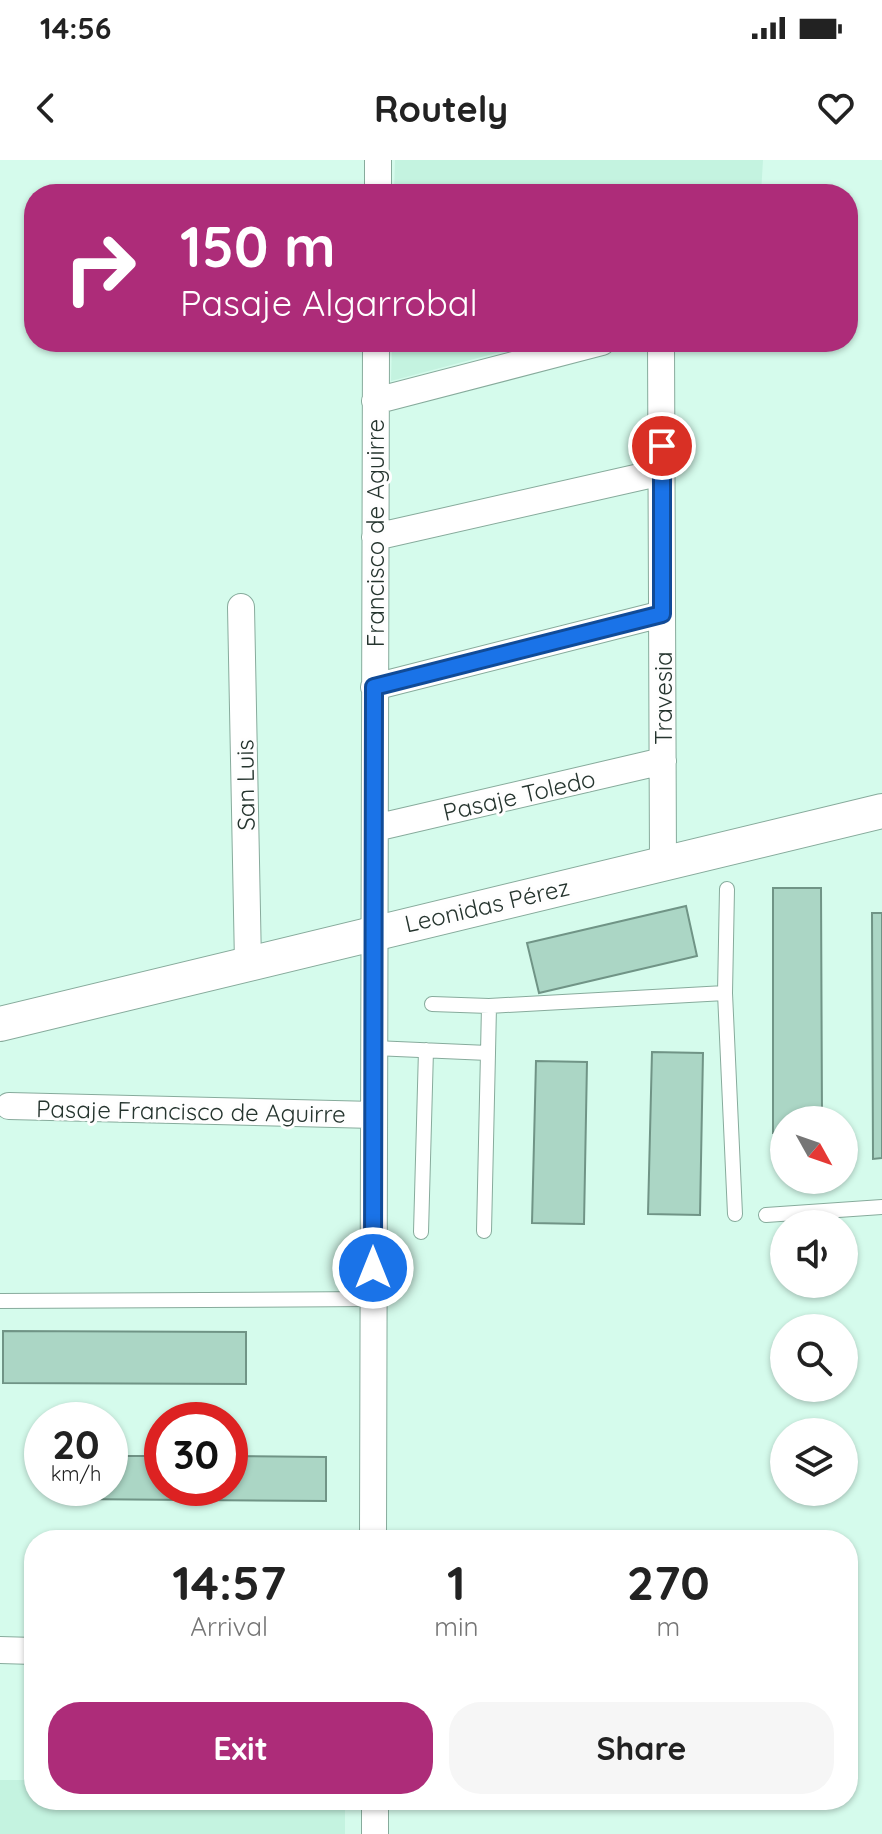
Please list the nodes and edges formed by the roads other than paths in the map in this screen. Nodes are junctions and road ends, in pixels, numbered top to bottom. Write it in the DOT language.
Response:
graph roads {
  1 [pos="378,160"];
  2 [pos="378,184"];
  3 [pos="376,352"];
  4 [pos="564,352"];
  5 [pos="661,352"];
  6 [pos="375,401"];
  7 [pos="662,472"];
  8 [pos="375,537"];
  9 [pos="241,607"];
  10 [pos="662,614"];
  11 [pos="374,687"];
  12 [pos="663,761"];
  13 [pos="882,811"];
  14 [pos="375,828"];
  15 [pos="663,863"];
  16 [pos="727,889"];
  17 [pos="375,932"];
  18 [pos="248,963"];
  19 [pos="725,993"];
  20 [pos="432,1004"];
  21 [pos="489,1006"];
  22 [pos="0,1024"];
  23 [pos="374,1048"];
  24 [pos="426,1050"];
  25 [pos="488,1053"];
  26 [pos="9,1106"];
  27 [pos="374,1115"];
  28 [pos="882,1207"];
  29 [pos="735,1214"];
  30 [pos="766,1215"];
  31 [pos="484,1231"];
  32 [pos="421,1232"];
  33 [pos="373,1299"];
  34 [pos="0,1301"];
  35 [pos="373,1530"];
  36 [pos="0,1650"];
  37 [pos="24,1651"];
  38 [pos="375,1810"];
  39 [pos="375,1834"];
  1 -- 2 [label="street"];
  3 -- 6 [label="street, Francisco de Aguirre"];
  4 -- 6 [label="street"];
  5 -- 7 [label="street, Travesia"];
  6 -- 8 [label="street, Francisco de Aguirre"];
  7 -- 8 [label="street"];
  7 -- 10 [label="street, Travesia"];
  8 -- 11 [label="street, Francisco de Aguirre"];
  9 -- 18 [label="street, San Luis"];
  10 -- 11 [label="street"];
  10 -- 12 [label="street, Travesia"];
  11 -- 14 [label="street, Francisco de Aguirre"];
  12 -- 14 [label="street, Pasaje Toledo"];
  12 -- 15 [label="street, Travesia"];
  13 -- 15 [label="street, Leonidas Pérez"];
  14 -- 17 [label="street, Francisco de Aguirre"];
  15 -- 17 [label="street, Leonidas Pérez"];
  16 -- 19 [label="lane"];
  17 -- 18 [label="street, Leonidas Pérez"];
  17 -- 23 [label="street, Francisco de Aguirre"];
  18 -- 22 [label="street, Leonidas Pérez"];
  19 -- 21 [label="lane"];
  19 -- 29 [label="lane"];
  20 -- 21 [label="lane"];
  21 -- 25 [label="lane"];
  23 -- 24 [label="lane"];
  23 -- 27 [label="street, Francisco de Aguirre"];
  24 -- 25 [label="lane"];
  24 -- 32 [label="lane"];
  25 -- 31 [label="lane"];
  26 -- 27 [label="street, Pasaje Francisco de Aguirre"];
  27 -- 33 [label="street, Francisco de Aguirre"];
  28 -- 30 [label="lane"];
  33 -- 34 [label="lane"];
  33 -- 35 [label="street, Francisco de Aguirre"];
  36 -- 37 [label="street"];
  38 -- 39 [label="street"];
}
